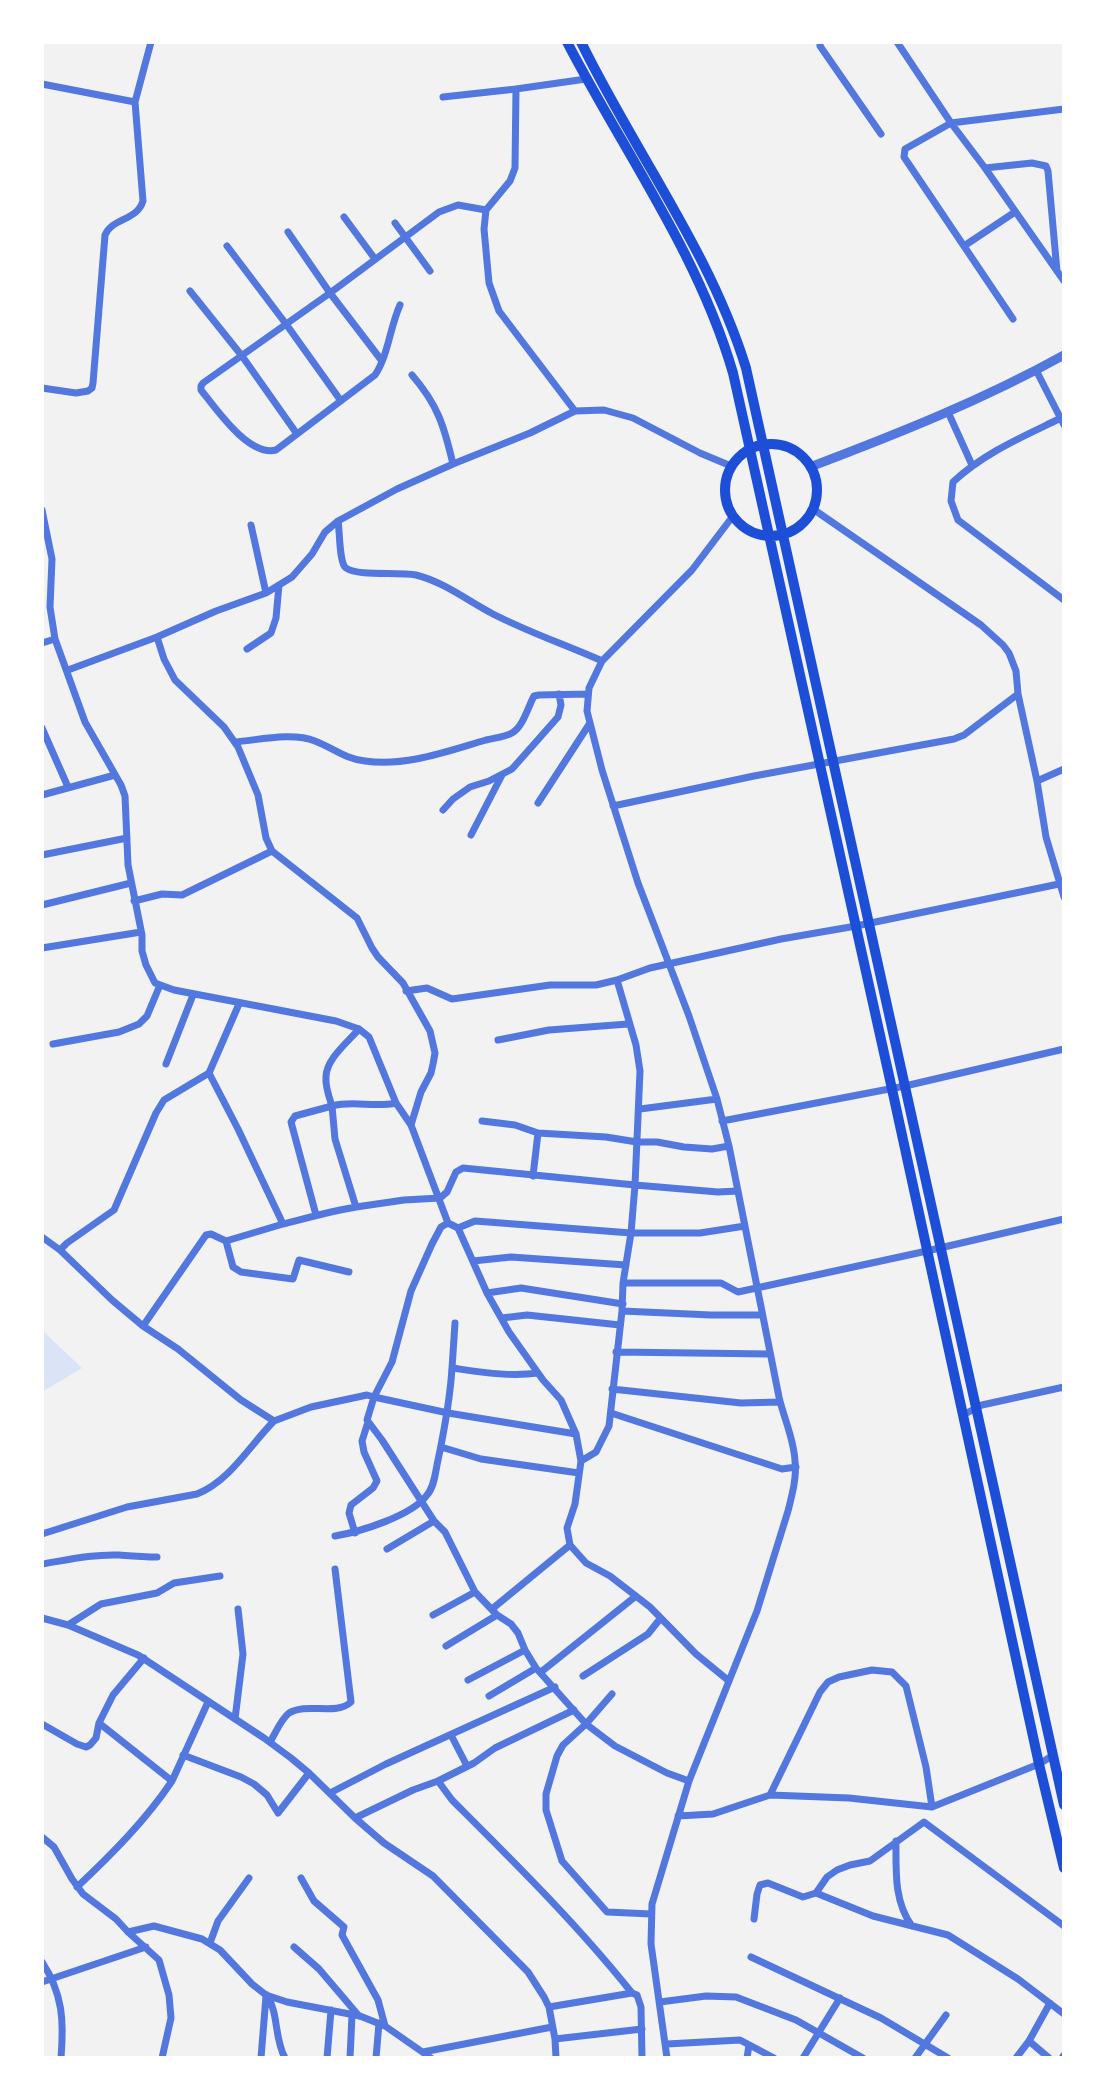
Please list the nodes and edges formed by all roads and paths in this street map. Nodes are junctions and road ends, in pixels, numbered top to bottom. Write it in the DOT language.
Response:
graph roads {
  1 [pos="152,42"];
  2 [pos="567,42"];
  3 [pos="581,42"];
  4 [pos="820,42"];
  5 [pos="897,42"];
  6 [pos="586,79"];
  7 [pos="42,84"];
  8 [pos="516,89"];
  9 [pos="443,97"];
  10 [pos="135,102"];
  11 [pos="1064,109"];
  12 [pos="951,123"];
  13 [pos="881,134"];
  14 [pos="985,168"];
  15 [pos="486,210"];
  16 [pos="1015,212"];
  17 [pos="344,218"];
  18 [pos="395,223"];
  19 [pos="288,232"];
  20 [pos="406,236"];
  21 [pos="227,246"];
  22 [pos="964,246"];
  23 [pos="375,259"];
  24 [pos="430,271"];
  25 [pos="1057,271"];
  26 [pos="1064,281"];
  27 [pos="190,291"];
  28 [pos="330,293"];
  29 [pos="400,305"];
  30 [pos="1013,319"];
  31 [pos="286,324"];
  32 [pos="1064,355"];
  33 [pos="242,356"];
  34 [pos="382,360"];
  35 [pos="1036,370"];
  36 [pos="412,375"];
  37 [pos="42,388"];
  38 [pos="341,401"];
  39 [pos="575,411"];
  40 [pos="948,412"];
  41 [pos="1062,422"];
  42 [pos="297,434"];
  43 [pos="762,445"];
  44 [pos="750,449"];
  45 [pos="453,464"];
  46 [pos="972,465"];
  47 [pos="731,466"];
  48 [pos="810,467"];
  49 [pos="813,509"];
  50 [pos="42,510"];
  51 [pos="733,516"];
  52 [pos="338,521"];
  53 [pos="251,525"];
  54 [pos="782,535"];
  55 [pos="768,536"];
  56 [pos="279,585"];
  57 [pos="266,593"];
  58 [pos="1064,600"];
  59 [pos="157,637"];
  60 [pos="54,639"];
  61 [pos="42,643"];
  62 [pos="247,649"];
  63 [pos="602,661"];
  64 [pos="68,670"];
  65 [pos="559,694"];
  66 [pos="588,694"];
  67 [pos="1018,694"];
  68 [pos="590,723"];
  69 [pos="42,728"];
  70 [pos="235,742"];
  71 [pos="832,761"];
  72 [pos="820,764"];
  73 [pos="1064,769"];
  74 [pos="115,775"];
  75 [pos="502,775"];
  76 [pos="1037,781"];
  77 [pos="68,788"];
  78 [pos="42,795"];
  79 [pos="538,803"];
  80 [pos="613,806"];
  81 [pos="443,810"];
  82 [pos="471,835"];
  83 [pos="127,838"];
  84 [pos="272,851"];
  85 [pos="42,855"];
  86 [pos="131,883"];
  87 [pos="1059,884"];
  88 [pos="1064,897"];
  89 [pos="135,901"];
  90 [pos="42,905"];
  91 [pos="870,923"];
  92 [pos="856,926"];
  93 [pos="141,932"];
  94 [pos="42,948"];
  95 [pos="668,964"];
  96 [pos="617,981"];
  97 [pos="160,985"];
  98 [pos="405,990"];
  99 [pos="193,995"];
  100 [pos="239,1004"];
  101 [pos="628,1024"];
  102 [pos="359,1029"];
  103 [pos="498,1040"];
  104 [pos="53,1044"];
  105 [pos="1064,1049"];
  106 [pos="166,1064"];
  107 [pos="209,1073"];
  108 [pos="905,1086"];
  109 [pos="892,1089"];
  110 [pos="717,1100"];
  111 [pos="396,1103"];
  112 [pos="332,1106"];
  113 [pos="640,1109"];
  114 [pos="482,1121"];
  115 [pos="722,1121"];
  116 [pos="411,1125"];
  117 [pos="538,1133"];
  118 [pos="637,1142"];
  119 [pos="729,1146"];
  120 [pos="533,1176"];
  121 [pos="635,1185"];
  122 [pos="738,1191"];
  123 [pos="440,1198"];
  124 [pos="356,1207"];
  125 [pos="316,1215"];
  126 [pos="1064,1219"];
  127 [pos="448,1223"];
  128 [pos="283,1224"];
  129 [pos="745,1226"];
  130 [pos="458,1227"];
  131 [pos="631,1233"];
  132 [pos="42,1237"];
  133 [pos="226,1241"];
  134 [pos="940,1248"];
  135 [pos="60,1251"];
  136 [pos="927,1251"];
  137 [pos="474,1262"];
  138 [pos="626,1265"];
  139 [pos="349,1272"];
  140 [pos="623,1283"];
  141 [pos="757,1287"];
  142 [pos="487,1293"];
  143 [pos="623,1307"];
  144 [pos="762,1315"];
  145 [pos="502,1318"];
  146 [pos="455,1323"];
  147 [pos="143,1325"];
  148 [pos="620,1325"];
  149 [pos="617,1352"];
  150 [pos="770,1354"];
  151 [pos="452,1368"];
  152 [pos="538,1373"];
  153 [pos="1064,1387"];
  154 [pos="612,1389"];
  155 [pos="374,1397"];
  156 [pos="780,1402"];
  157 [pos="975,1408"];
  158 [pos="448,1413"];
  159 [pos="611,1413"];
  160 [pos="963,1415"];
  161 [pos="274,1421"];
  162 [pos="368,1422"];
  163 [pos="576,1434"];
  164 [pos="441,1447"];
  165 [pos="581,1461"];
  166 [pos="796,1467"];
  167 [pos="579,1473"];
  168 [pos="422,1500"];
  169 [pos="434,1521"];
  170 [pos="355,1533"];
  171 [pos="42,1534"];
  172 [pos="335,1536"];
  173 [pos="570,1545"];
  174 [pos="387,1549"];
  175 [pos="157,1557"];
  176 [pos="42,1564"];
  177 [pos="335,1569"];
  178 [pos="220,1576"];
  179 [pos="475,1592"];
  180 [pos="636,1596"];
  181 [pos="239,1609"];
  182 [pos="494,1612"];
  183 [pos="433,1615"];
  184 [pos="42,1618"];
  185 [pos="660,1619"];
  186 [pos="68,1625"];
  187 [pos="446,1646"];
  188 [pos="525,1650"];
  189 [pos="144,1658"];
  190 [pos="538,1670"];
  191 [pos="583,1676"];
  192 [pos="468,1680"];
  193 [pos="729,1681"];
  194 [pos="555,1687"];
  195 [pos="612,1694"];
  196 [pos="489,1696"];
  197 [pos="208,1702"];
  198 [pos="574,1710"];
  199 [pos="235,1719"];
  200 [pos="99,1723"];
  201 [pos="42,1724"];
  202 [pos="586,1724"];
  203 [pos="451,1735"];
  204 [pos="270,1742"];
  205 [pos="183,1755"];
  206 [pos="1052,1756"];
  207 [pos="1039,1764"];
  208 [pos="467,1766"];
  209 [pos="1059,1766"];
  210 [pos="309,1773"];
  211 [pos="172,1781"];
  212 [pos="438,1781"];
  213 [pos="689,1781"];
  214 [pos="330,1793"];
  215 [pos="770,1795"];
  216 [pos="1063,1800"];
  217 [pos="919,1807"];
  218 [pos="932,1807"];
  219 [pos="678,1816"];
  220 [pos="355,1818"];
  221 [pos="924,1822"];
  222 [pos="42,1837"];
  223 [pos="896,1841"];
  224 [pos="1064,1868"];
  225 [pos="249,1878"];
  226 [pos="302,1878"];
  227 [pos="77,1887"];
  228 [pos="816,1893"];
  229 [pos="651,1914"];
  230 [pos="754,1919"];
  231 [pos="912,1926"];
  232 [pos="1064,1926"];
  233 [pos="128,1932"];
  234 [pos="210,1943"];
  235 [pos="146,1947"];
  236 [pos="294,1947"];
  237 [pos="751,1957"];
  238 [pos="42,1962"];
  239 [pos="52,1979"];
  240 [pos="42,1982"];
  241 [pos="632,1993"];
  242 [pos="267,1995"];
  243 [pos="840,1998"];
  244 [pos="660,2002"];
  245 [pos="1050,2003"];
  246 [pos="549,2007"];
  247 [pos="331,2010"];
  248 [pos="1064,2014"];
  249 [pos="356,2015"];
  250 [pos="946,2015"];
  251 [pos="382,2024"];
  252 [pos="552,2026"];
  253 [pos="642,2029"];
  254 [pos="818,2034"];
  255 [pos="555,2039"];
  256 [pos="1029,2041"];
  257 [pos="926,2043"];
  258 [pos="667,2044"];
  259 [pos="749,2045"];
  260 [pos="423,2052"];
  261 [pos="61,2058"];
  262 [pos="162,2058"];
  263 [pos="261,2058"];
  264 [pos="285,2058"];
  265 [pos="327,2058"];
  266 [pos="350,2058"];
  267 [pos="376,2058"];
  268 [pos="431,2058"];
  269 [pos="556,2058"];
  270 [pos="642,2058"];
  271 [pos="667,2058"];
  272 [pos="747,2058"];
  273 [pos="774,2058"];
  274 [pos="803,2058"];
  275 [pos="863,2058"];
  276 [pos="915,2058"];
  277 [pos="948,2058"];
  278 [pos="1016,2058"];
  279 [pos="1049,2058"];
  1 -- 10 [label="street"];
  2 -- 6 [label="main road"];
  3 -- 43 [label="main road"];
  4 -- 13 [label="street"];
  5 -- 12 [label="street"];
  6 -- 8 [label="street"];
  6 -- 44 [label="main road"];
  7 -- 10 [label="street"];
  8 -- 9 [label="street"];
  8 -- 15 [label="street"];
  10 -- 37 [label="street"];
  11 -- 12 [label="street"];
  12 -- 14 [label="street"];
  12 -- 22 [label="street"];
  14 -- 16 [label="street"];
  14 -- 25 [label="street"];
  15 -- 20 [label="street"];
  15 -- 39 [label="street"];
  16 -- 22 [label="street"];
  16 -- 25 [label="street"];
  17 -- 23 [label="street"];
  18 -- 20 [label="street"];
  19 -- 28 [label="street"];
  20 -- 23 [label="street"];
  20 -- 24 [label="street"];
  21 -- 31 [label="street"];
  22 -- 30 [label="street"];
  23 -- 28 [label="street"];
  25 -- 26 [label="street"];
  27 -- 33 [label="street"];
  28 -- 31 [label="street"];
  28 -- 34 [label="street"];
  29 -- 34 [label="street"];
  31 -- 33 [label="street"];
  31 -- 38 [label="street"];
  32 -- 35 [label="street"];
  33 -- 42 [label="street"];
  33 -- 42 [label="street"];
  34 -- 38 [label="street"];
  35 -- 40 [label="street"];
  35 -- 41 [label="street"];
  36 -- 45 [label="street"];
  38 -- 42 [label="street"];
  39 -- 45 [label="street"];
  39 -- 47 [label="street"];
  40 -- 46 [label="street"];
  40 -- 48 [label="street"];
  41 -- 46 [label="street"];
  43 -- 44 [label="main road"];
  43 -- 48 [label="main road"];
  43 -- 54 [label="main road"];
  44 -- 47 [label="main road"];
  44 -- 55 [label="main road"];
  45 -- 52 [label="street"];
  46 -- 58 [label="street"];
  47 -- 51 [label="main road"];
  48 -- 49 [label="main road"];
  49 -- 54 [label="main road"];
  49 -- 67 [label="street"];
  50 -- 60 [label="street"];
  51 -- 55 [label="main road"];
  51 -- 63 [label="street"];
  52 -- 56 [label="street"];
  52 -- 63 [label="street"];
  53 -- 57 [label="street"];
  54 -- 55 [label="main road"];
  54 -- 71 [label="main road"];
  55 -- 72 [label="main road"];
  56 -- 57 [label="street"];
  56 -- 62 [label="street"];
  57 -- 59 [label="street"];
  59 -- 64 [label="street"];
  59 -- 70 [label="street"];
  60 -- 61 [label="street"];
  60 -- 64 [label="street"];
  63 -- 66 [label="street"];
  64 -- 74 [label="street"];
  65 -- 66 [label="street"];
  65 -- 70 [label="street"];
  65 -- 75 [label="street"];
  66 -- 68 [label="street"];
  67 -- 71 [label="street"];
  67 -- 76 [label="street"];
  68 -- 79 [label="street"];
  68 -- 80 [label="street"];
  69 -- 77 [label="street"];
  70 -- 84 [label="street"];
  71 -- 72 [label="street"];
  71 -- 91 [label="main road"];
  72 -- 80 [label="street"];
  72 -- 92 [label="main road"];
  73 -- 76 [label="street"];
  74 -- 77 [label="street"];
  74 -- 83 [label="street"];
  75 -- 81 [label="street"];
  75 -- 82 [label="street"];
  76 -- 87 [label="street"];
  77 -- 78 [label="street"];
  80 -- 95 [label="street"];
  83 -- 85 [label="street"];
  83 -- 86 [label="street"];
  84 -- 89 [label="street"];
  84 -- 98 [label="street"];
  86 -- 89 [label="street"];
  86 -- 90 [label="street"];
  87 -- 88 [label="street"];
  87 -- 91 [label="street"];
  89 -- 93 [label="street"];
  91 -- 92 [label="street"];
  91 -- 108 [label="main road"];
  92 -- 95 [label="street"];
  92 -- 109 [label="main road"];
  93 -- 94 [label="street"];
  93 -- 97 [label="street"];
  95 -- 96 [label="street"];
  95 -- 110 [label="street"];
  96 -- 98 [label="street"];
  96 -- 101 [label="street"];
  97 -- 99 [label="street"];
  97 -- 104 [label="street"];
  98 -- 116 [label="street"];
  99 -- 100 [label="street"];
  99 -- 106 [label="street"];
  100 -- 102 [label="street"];
  100 -- 107 [label="street"];
  101 -- 103 [label="street"];
  101 -- 113 [label="street"];
  102 -- 111 [label="street"];
  102 -- 112 [label="street"];
  105 -- 108 [label="street"];
  107 -- 128 [label="street"];
  107 -- 135 [label="street"];
  108 -- 109 [label="street"];
  108 -- 134 [label="main road"];
  109 -- 115 [label="street"];
  109 -- 136 [label="main road"];
  110 -- 113 [label="street"];
  110 -- 115 [label="street"];
  111 -- 112 [label="street"];
  111 -- 116 [label="street"];
  112 -- 124 [label="street"];
  112 -- 125 [label="street"];
  113 -- 118 [label="street"];
  114 -- 117 [label="street"];
  115 -- 119 [label="street"];
  116 -- 123 [label="street"];
  117 -- 118 [label="street"];
  117 -- 120 [label="street"];
  118 -- 119 [label="street"];
  118 -- 121 [label="street"];
  119 -- 122 [label="street"];
  120 -- 121 [label="street"];
  120 -- 123 [label="street"];
  121 -- 122 [label="street"];
  121 -- 131 [label="street"];
  122 -- 129 [label="street"];
  123 -- 124 [label="street"];
  123 -- 127 [label="street"];
  124 -- 125 [label="street"];
  125 -- 128 [label="street"];
  126 -- 134 [label="street"];
  127 -- 130 [label="street"];
  127 -- 155 [label="street"];
  128 -- 133 [label="street"];
  129 -- 131 [label="street"];
  129 -- 141 [label="street"];
  130 -- 131 [label="street"];
  130 -- 137 [label="street"];
  131 -- 138 [label="street"];
  132 -- 135 [label="street"];
  133 -- 139 [label="street"];
  133 -- 147 [label="street"];
  134 -- 136 [label="street"];
  134 -- 157 [label="main road"];
  135 -- 147 [label="street"];
  136 -- 141 [label="street"];
  136 -- 160 [label="main road"];
  137 -- 138 [label="street"];
  137 -- 142 [label="street"];
  138 -- 140 [label="street"];
  140 -- 141 [label="street"];
  140 -- 143 [label="street"];
  141 -- 144 [label="street"];
  142 -- 143 [label="street"];
  142 -- 145 [label="street"];
  143 -- 144 [label="street"];
  143 -- 148 [label="street"];
  144 -- 150 [label="street"];
  145 -- 148 [label="street"];
  145 -- 152 [label="street"];
  146 -- 151 [label="street"];
  147 -- 161 [label="street"];
  148 -- 149 [label="street"];
  149 -- 150 [label="street"];
  149 -- 154 [label="street"];
  150 -- 156 [label="street"];
  151 -- 152 [label="street"];
  151 -- 158 [label="street"];
  152 -- 163 [label="street"];
  153 -- 157 [label="street"];
  154 -- 156 [label="street"];
  154 -- 159 [label="street"];
  155 -- 158 [label="street"];
  155 -- 161 [label="street"];
  155 -- 162 [label="street"];
  156 -- 166 [label="street"];
  157 -- 160 [label="street"];
  157 -- 206 [label="main road"];
  158 -- 163 [label="street"];
  158 -- 164 [label="street"];
  159 -- 165 [label="street"];
  159 -- 166 [label="street"];
  160 -- 207 [label="main road"];
  161 -- 171 [label="street"];
  162 -- 168 [label="street"];
  162 -- 170 [label="street"];
  163 -- 165 [label="street"];
  164 -- 167 [label="street"];
  164 -- 168 [label="street"];
  165 -- 167 [label="street"];
  166 -- 193 [label="street"];
  167 -- 173 [label="street"];
  168 -- 169 [label="street"];
  168 -- 170 [label="street"];
  169 -- 174 [label="street"];
  169 -- 179 [label="street"];
  170 -- 172 [label="street"];
  173 -- 180 [label="street"];
  173 -- 182 [label="street"];
  175 -- 176 [label="street"];
  177 -- 204 [label="street"];
  178 -- 186 [label="street"];
  179 -- 182 [label="street"];
  179 -- 183 [label="street"];
  180 -- 185 [label="street"];
  180 -- 190 [label="street"];
  181 -- 199 [label="street"];
  182 -- 187 [label="street"];
  182 -- 188 [label="street"];
  184 -- 186 [label="street"];
  185 -- 191 [label="street"];
  185 -- 193 [label="street"];
  186 -- 189 [label="street"];
  188 -- 190 [label="street"];
  188 -- 192 [label="street"];
  189 -- 197 [label="street"];
  189 -- 200 [label="street"];
  190 -- 194 [label="street"];
  190 -- 196 [label="street"];
  193 -- 213 [label="street"];
  194 -- 198 [label="street"];
  194 -- 203 [label="street"];
  195 -- 202 [label="street"];
  197 -- 199 [label="street"];
  197 -- 205 [label="street"];
  198 -- 202 [label="street"];
  198 -- 208 [label="street"];
  199 -- 204 [label="street"];
  200 -- 201 [label="street"];
  200 -- 211 [label="street"];
  202 -- 213 [label="street"];
  202 -- 229 [label="street"];
  203 -- 208 [label="street"];
  203 -- 214 [label="street"];
  204 -- 210 [label="street"];
  205 -- 210 [label="street"];
  205 -- 211 [label="street"];
  206 -- 207 [label="street"];
  206 -- 209 [label="main road"];
  207 -- 218 [label="street"];
  207 -- 224 [label="main road"];
  208 -- 212 [label="street"];
  209 -- 216 [label="main road"];
  210 -- 214 [label="street"];
  211 -- 227 [label="street"];
  212 -- 220 [label="street"];
  212 -- 241 [label="street"];
  213 -- 219 [label="street"];
  214 -- 220 [label="street"];
  215 -- 217 [label="street"];
  215 -- 218 [label="street"];
  215 -- 219 [label="street"];
  217 -- 218 [label="street"];
  217 -- 221 [label="street"];
  219 -- 229 [label="street"];
  220 -- 246 [label="street"];
  221 -- 223 [label="street"];
  221 -- 232 [label="street"];
  222 -- 227 [label="street"];
  223 -- 228 [label="street"];
  223 -- 231 [label="street"];
  225 -- 234 [label="street"];
  226 -- 251 [label="street"];
  227 -- 233 [label="street"];
  228 -- 230 [label="street"];
  228 -- 231 [label="street"];
  229 -- 244 [label="street"];
  231 -- 245 [label="street"];
  233 -- 234 [label="street"];
  233 -- 235 [label="street"];
  234 -- 242 [label="street"];
  235 -- 239 [label="street"];
  235 -- 262 [label="street"];
  236 -- 249 [label="street"];
  237 -- 243 [label="street"];
  238 -- 239 [label="street"];
  239 -- 240 [label="street"];
  239 -- 261 [label="street"];
  241 -- 246 [label="street"];
  241 -- 253 [label="street"];
  242 -- 247 [label="street"];
  242 -- 263 [label="street"];
  242 -- 264 [label="street"];
  243 -- 254 [label="street"];
  243 -- 257 [label="street"];
  244 -- 254 [label="street"];
  244 -- 258 [label="street"];
  245 -- 248 [label="street"];
  245 -- 256 [label="street"];
  246 -- 252 [label="street"];
  247 -- 249 [label="street"];
  247 -- 265 [label="street"];
  249 -- 251 [label="street"];
  249 -- 266 [label="street"];
  250 -- 257 [label="street"];
  251 -- 260 [label="street"];
  251 -- 267 [label="street"];
  252 -- 255 [label="street"];
  252 -- 260 [label="street"];
  253 -- 255 [label="street"];
  253 -- 270 [label="street"];
  254 -- 274 [label="street"];
  254 -- 275 [label="street"];
  255 -- 269 [label="street"];
  256 -- 278 [label="street"];
  256 -- 279 [label="street"];
  257 -- 276 [label="street"];
  257 -- 277 [label="street"];
  258 -- 259 [label="street"];
  258 -- 271 [label="street"];
  259 -- 272 [label="street"];
  259 -- 273 [label="street"];
  260 -- 268 [label="street"];
}
